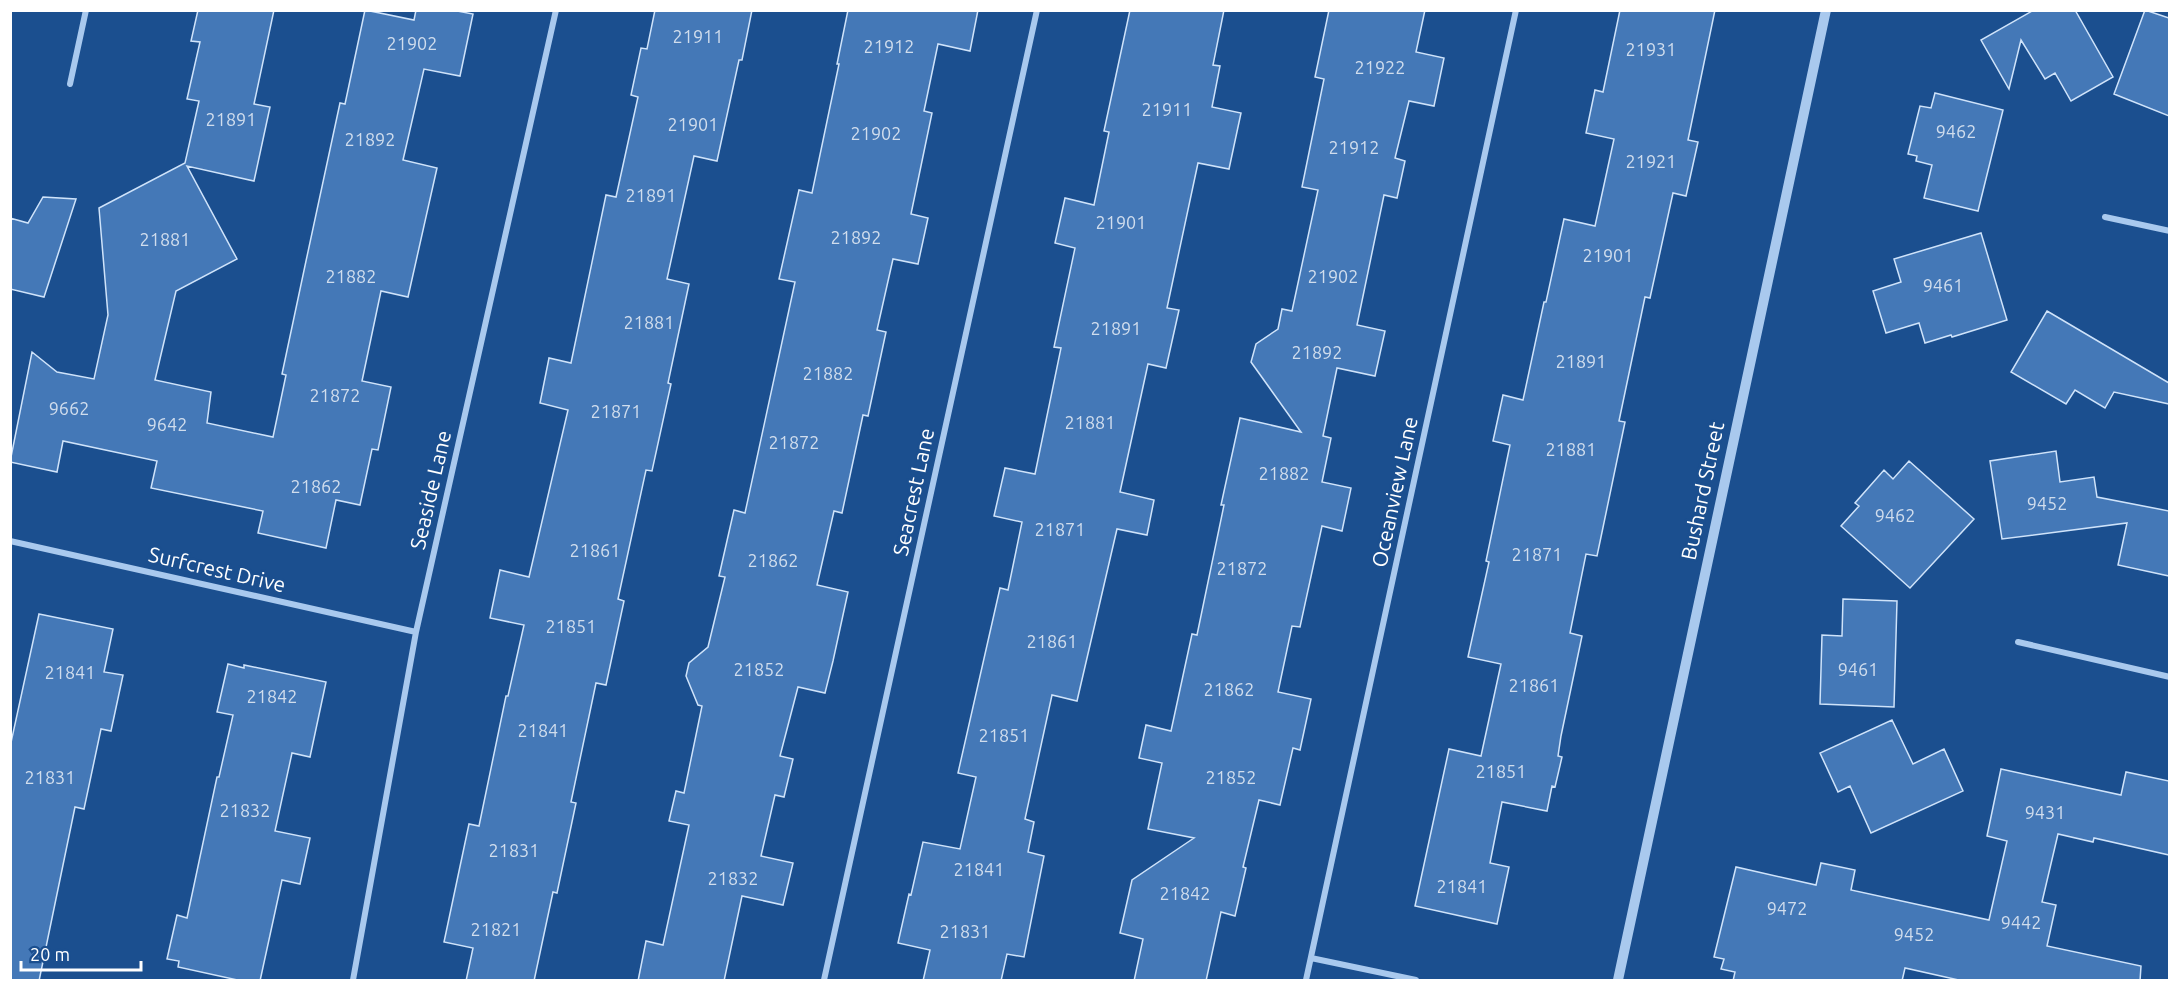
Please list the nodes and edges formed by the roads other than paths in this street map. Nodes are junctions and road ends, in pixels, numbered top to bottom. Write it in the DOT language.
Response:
graph roads {
  1 [pos="86,10"];
  2 [pos="556,10"];
  3 [pos="1037,10"];
  4 [pos="1516,10"];
  5 [pos="1826,10"];
  6 [pos="70,84"];
  7 [pos="2105,217"];
  8 [pos="2169,231"];
  9 [pos="10,541"];
  10 [pos="416,632"];
  11 [pos="2018,642"];
  12 [pos="2169,677"];
  13 [pos="1311,958"];
  14 [pos="353,981"];
  15 [pos="824,981"];
  16 [pos="1306,981"];
  17 [pos="1416,981"];
  18 [pos="1618,981"];
  1 -- 6 [label="street"];
  2 -- 10 [label="street, Seaside Lane"];
  3 -- 15 [label="street, Seacrest Lane"];
  4 -- 13 [label="street, Oceanview Lane"];
  5 -- 18 [label="street, Bushard Street"];
  7 -- 8 [label="street"];
  9 -- 10 [label="street, Surfcrest Drive"];
  10 -- 14 [label="street, Seaside Lane"];
  11 -- 12 [label="street"];
  13 -- 16 [label="street, Oceanview Lane"];
  13 -- 17 [label="street"];
}
